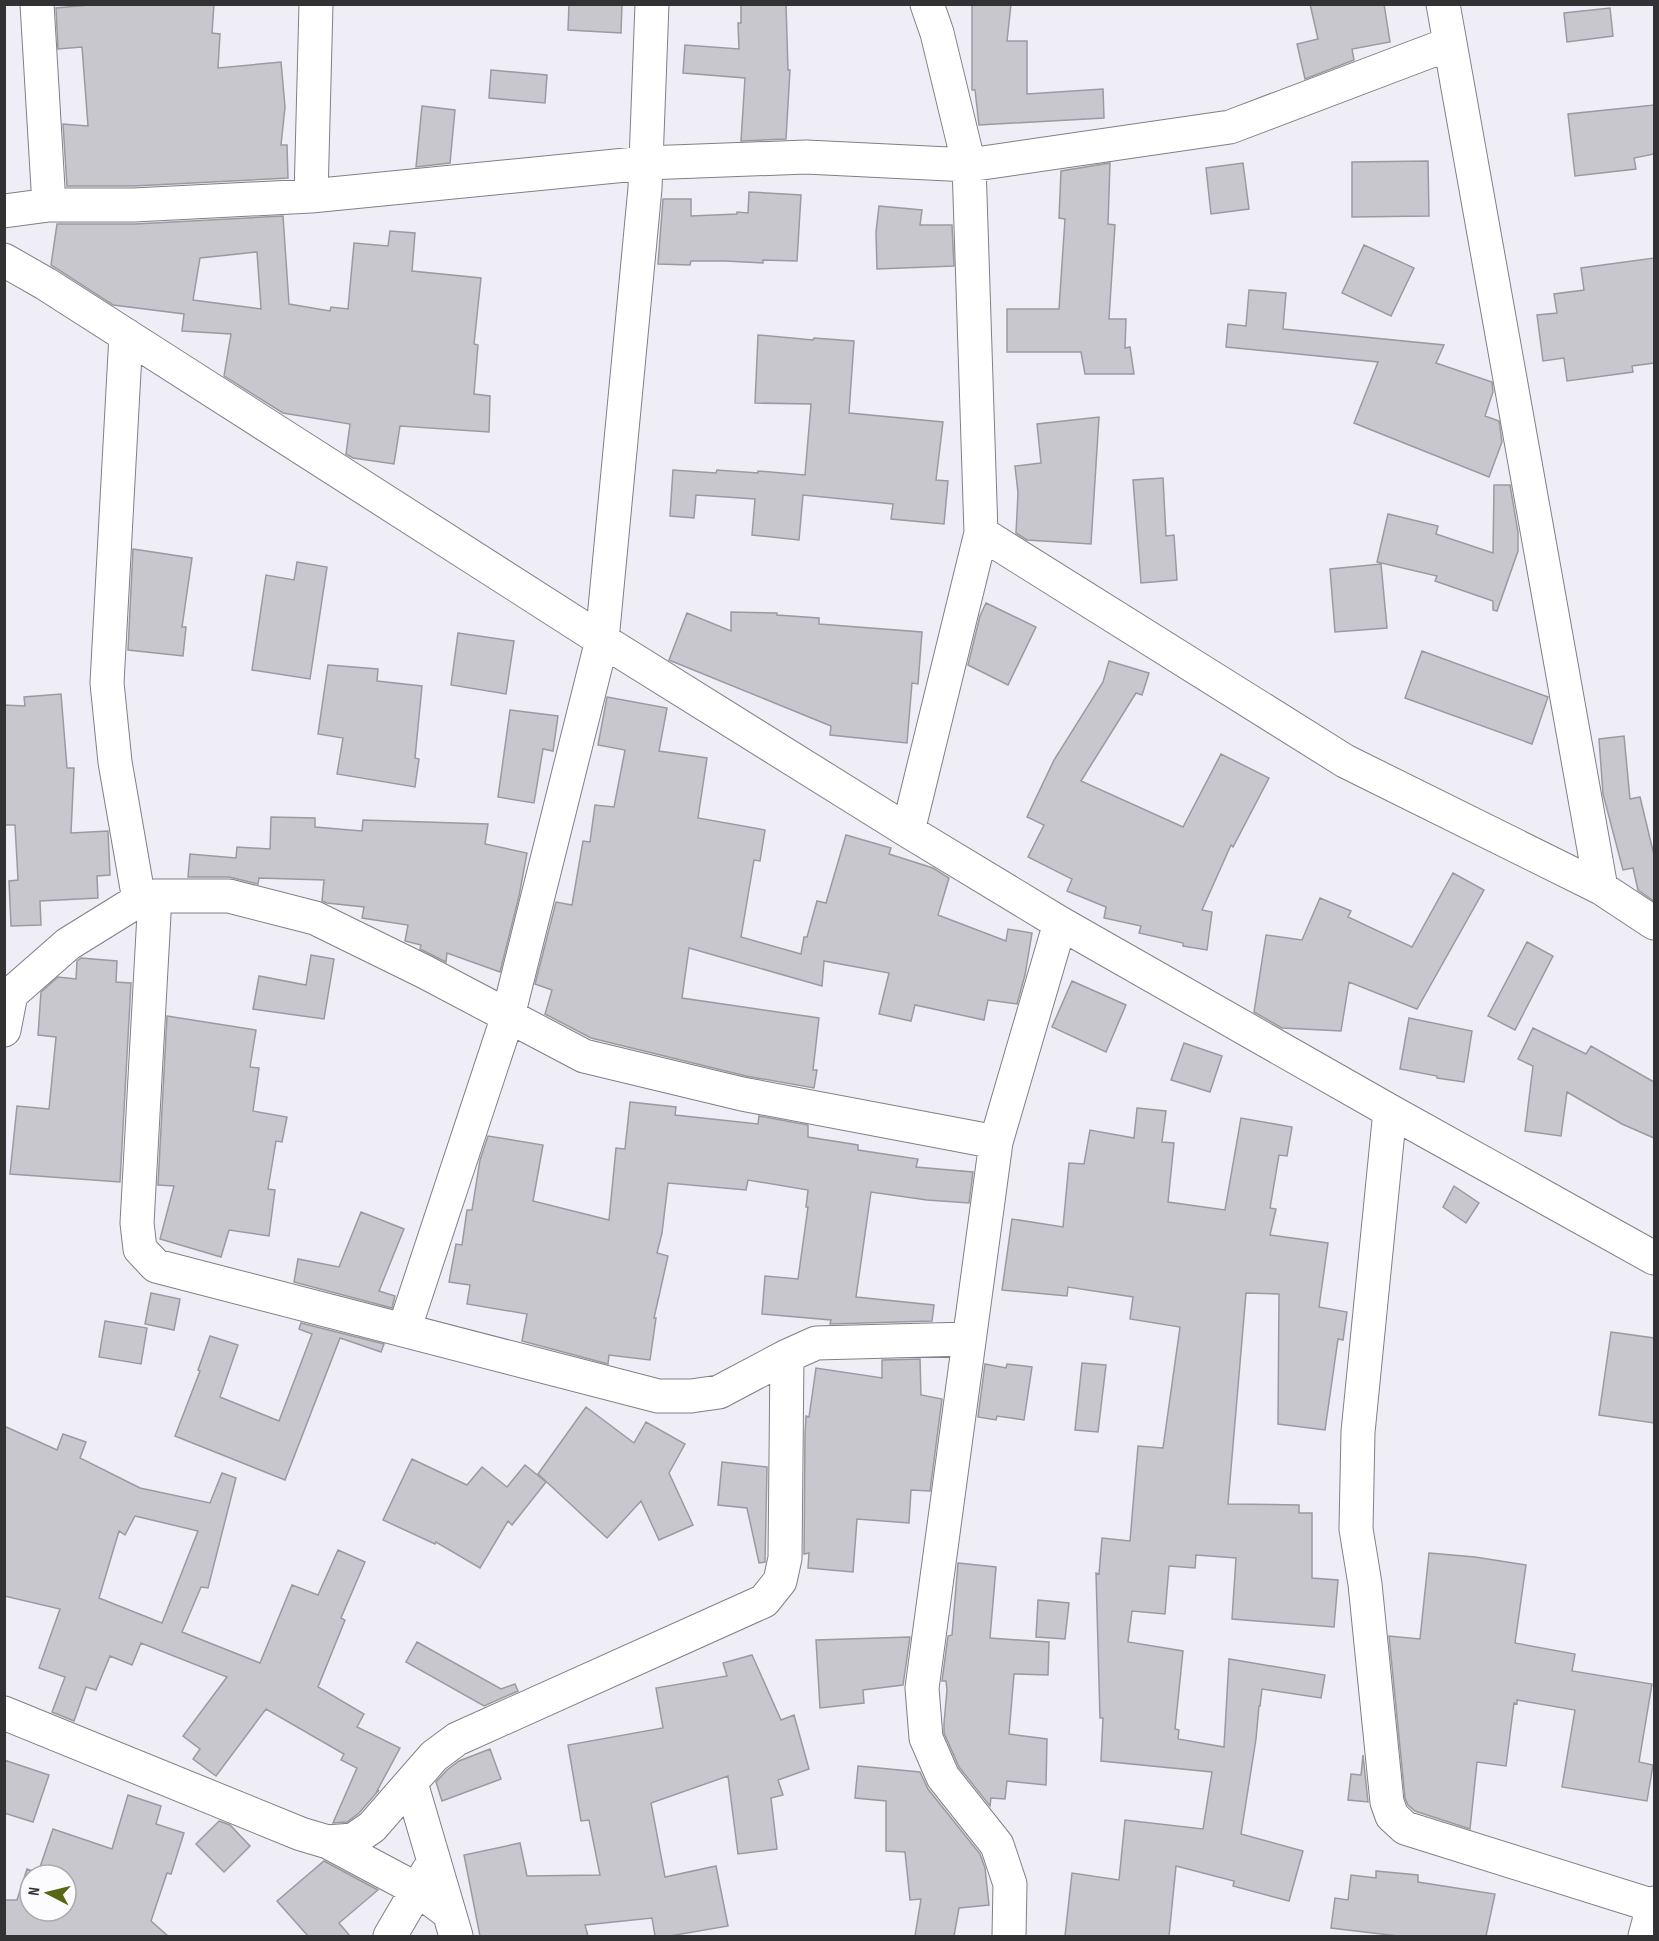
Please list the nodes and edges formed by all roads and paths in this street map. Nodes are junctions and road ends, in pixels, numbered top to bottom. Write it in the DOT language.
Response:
graph roads {
  1 [pos="37,4"];
  2 [pos="316,4"];
  3 [pos="652,4"];
  4 [pos="927,4"];
  5 [pos="1443,4"];
  6 [pos="1449,44"];
  7 [pos="646,163"];
  8 [pos="969,165"];
  9 [pos="311,196"];
  10 [pos="49,205"];
  11 [pos="4,212"];
  12 [pos="4,260"];
  13 [pos="126,335"];
  14 [pos="981,533"];
  15 [pos="602,640"];
  16 [pos="908,831"];
  17 [pos="1601,888"];
  18 [pos="147,898"];
  19 [pos="1060,923"];
  20 [pos="1654,923"];
  21 [pos="8,994"];
  22 [pos="508,1016"];
  23 [pos="4,1030"];
  24 [pos="1390,1111"];
  25 [pos="996,1142"];
  26 [pos="1654,1258"];
  27 [pos="404,1330"];
  28 [pos="968,1339"];
  29 [pos="787,1356"];
  30 [pos="4,1713"];
  31 [pos="411,1783"];
  32 [pos="328,1842"];
  33 [pos="434,1861"];
  34 [pos="418,1890"];
  35 [pos="1651,1915"];
  36 [pos="453,1925"];
  37 [pos="390,1936"];
  38 [pos="1009,1936"];
  1 -- 10 [label="street"];
  2 -- 9 [label="street"];
  3 -- 7 [label="street"];
  4 -- 8 [label="street"];
  5 -- 6 [label="street"];
  6 -- 8 [label="street"];
  6 -- 17 [label="street"];
  7 -- 8 [label="street"];
  7 -- 9 [label="street"];
  7 -- 15 [label="street"];
  8 -- 14 [label="street"];
  9 -- 10 [label="street"];
  10 -- 11 [label="street"];
  12 -- 13 [label="street"];
  13 -- 15 [label="street"];
  13 -- 18 [label="street"];
  14 -- 16 [label="street"];
  14 -- 17 [label="street"];
  15 -- 16 [label="street"];
  15 -- 22 [label="street"];
  16 -- 19 [label="street"];
  17 -- 20 [label="street"];
  18 -- 21 [label="street"];
  18 -- 22 [label="street"];
  18 -- 27 [label="street"];
  19 -- 24 [label="street"];
  19 -- 25 [label="street"];
  21 -- 23 [label="street"];
  22 -- 25 [label="street"];
  22 -- 27 [label="street"];
  24 -- 26 [label="street"];
  24 -- 35 [label="street"];
  25 -- 28 [label="street"];
  27 -- 29 [label="street"];
  28 -- 29 [label="street"];
  28 -- 38 [label="street"];
  29 -- 31 [label="street"];
  30 -- 32 [label="street"];
  31 -- 32 [label="street"];
  31 -- 33 [label="street"];
  32 -- 34 [label="street"];
  33 -- 34 [label="street"];
  33 -- 36 [label="street"];
  34 -- 36 [label="street"];
  34 -- 37 [label="street"];
}
